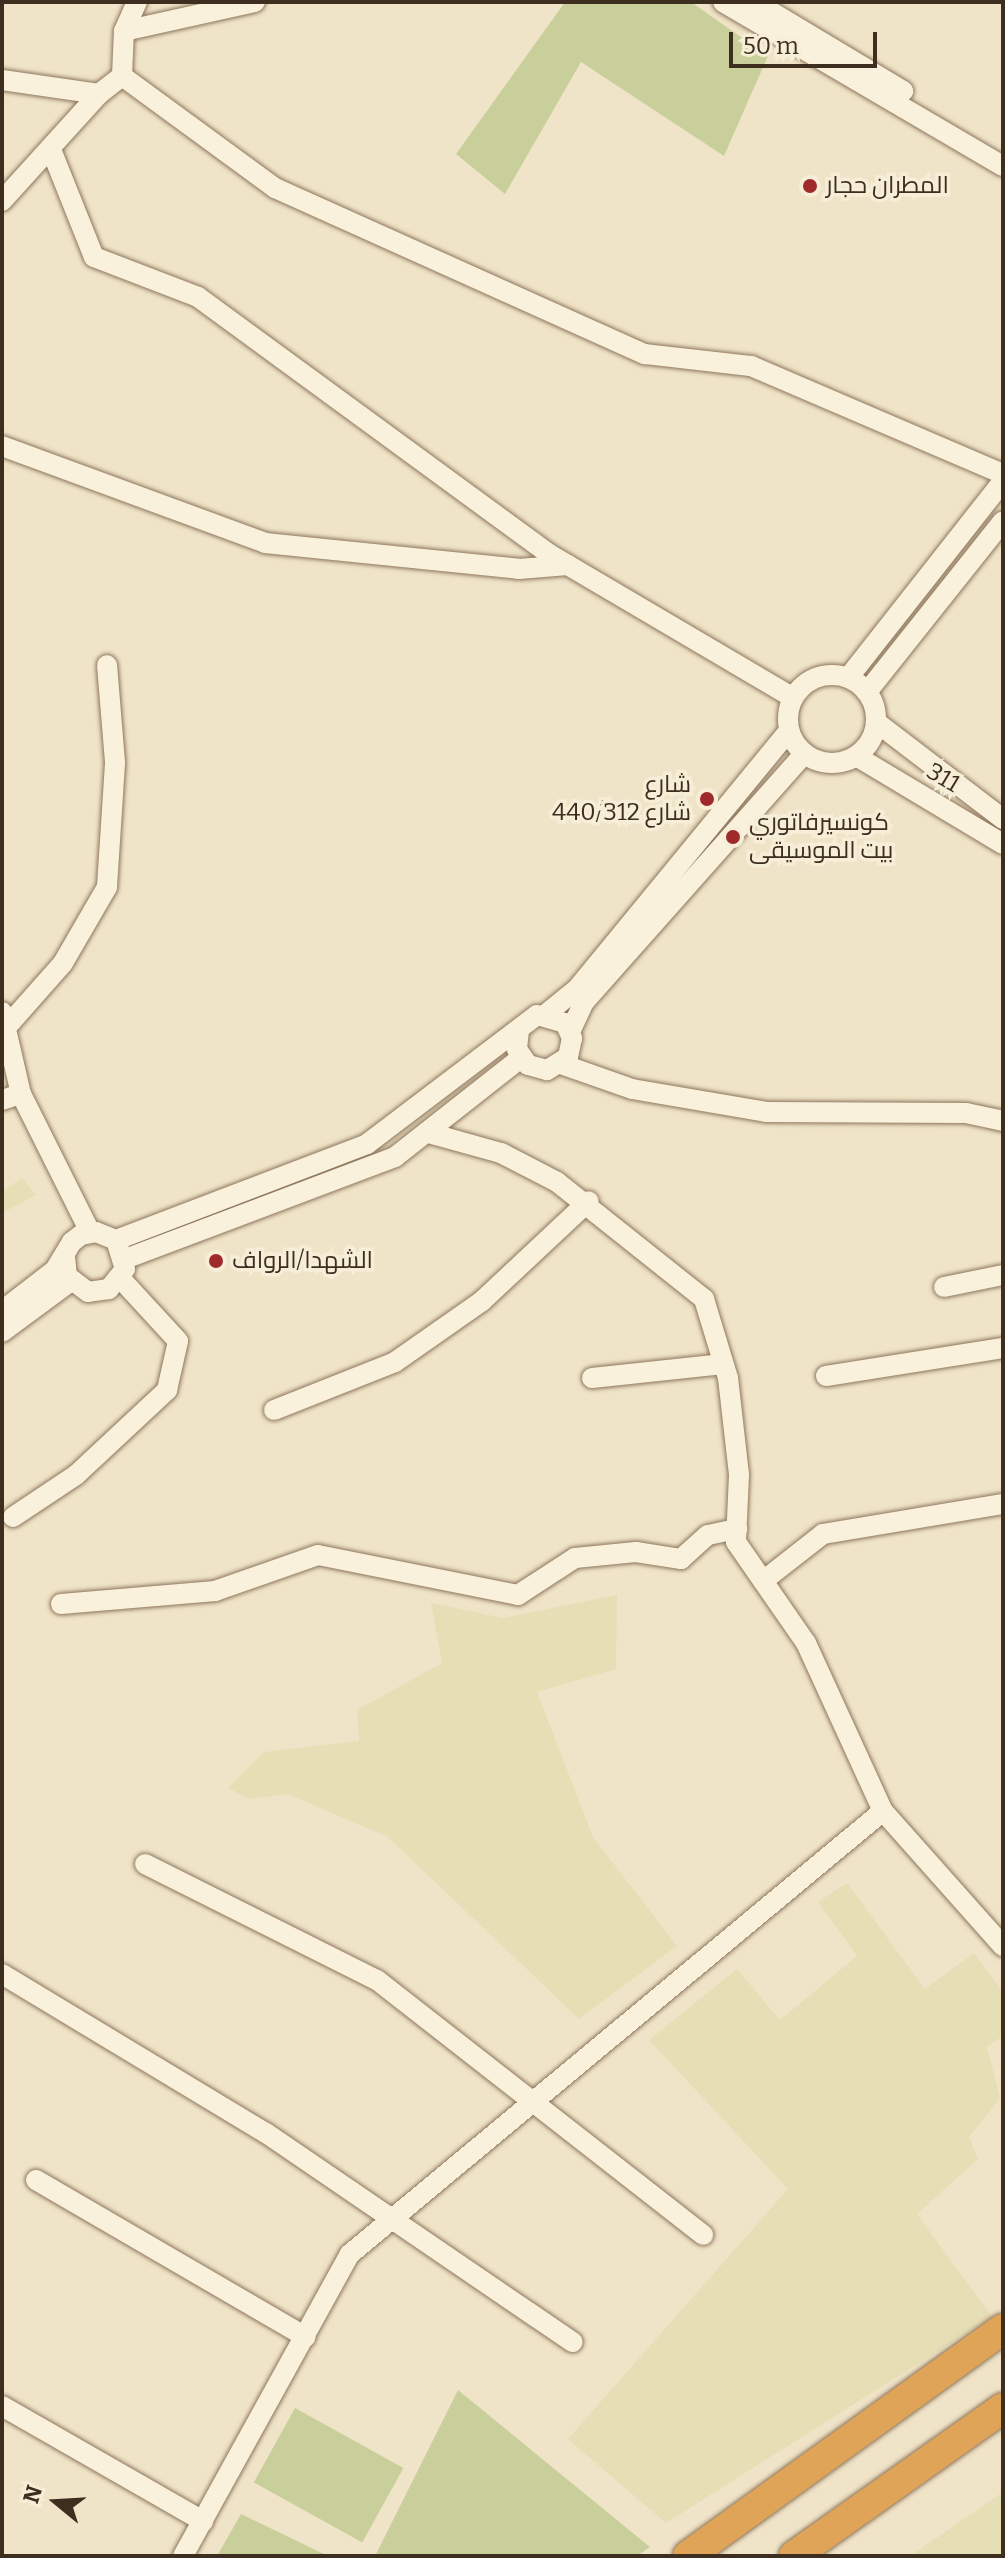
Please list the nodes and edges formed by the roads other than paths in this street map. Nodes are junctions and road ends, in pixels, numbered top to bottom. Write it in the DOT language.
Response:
graph roads {
  1 [pos="137,2"];
  2 [pos="255,2"];
  3 [pos="723,2"];
  4 [pos="755,2"];
  5 [pos="124,31"];
  6 [pos="122,76"];
  7 [pos="2,80"];
  8 [pos="99,94"];
  9 [pos="1003,150"];
  10 [pos="52,152"];
  11 [pos="1003,166"];
  12 [pos="2,201"];
  13 [pos="2,446"];
  14 [pos="1003,474"];
  15 [pos="1003,481"];
  16 [pos="1003,521"];
  17 [pos="568,565"];
  18 [pos="107,665"];
  19 [pos="848,678"];
  20 [pos="867,692"];
  21 [pos="793,698"];
  22 [pos="876,722"];
  23 [pos="789,731"];
  24 [pos="804,754"];
  25 [pos="856,756"];
  26 [pos="1003,819"];
  27 [pos="1003,844"];
  28 [pos="546,1014"];
  29 [pos="6,1018"];
  30 [pos="519,1029"];
  31 [pos="570,1032"];
  32 [pos="521,1058"];
  33 [pos="561,1064"];
  34 [pos="12,1097"];
  35 [pos="1003,1121"];
  36 [pos="429,1133"];
  37 [pos="589,1201"];
  38 [pos="90,1232"];
  39 [pos="116,1240"];
  40 [pos="65,1256"];
  41 [pos="123,1269"];
  42 [pos="1003,1275"];
  43 [pos="71,1281"];
  44 [pos="944,1287"];
  45 [pos="2,1311"];
  46 [pos="2,1332"];
  47 [pos="1003,1348"];
  48 [pos="723,1364"];
  49 [pos="826,1376"];
  50 [pos="592,1378"];
  51 [pos="274,1410"];
  52 [pos="1003,1504"];
  53 [pos="13,1517"];
  54 [pos="737,1529"];
  55 [pos="763,1581"];
  56 [pos="61,1604"];
  57 [pos="883,1811"];
  58 [pos="145,1864"];
  59 [pos="1003,1946"];
  60 [pos="2,1974"];
  61 [pos="532,2098"];
  62 [pos="36,2180"];
  63 [pos="392,2217"];
  64 [pos="703,2235"];
  65 [pos="1003,2329"];
  66 [pos="306,2337"];
  67 [pos="572,2342"];
  68 [pos="2,2406"];
  69 [pos="1003,2408"];
  70 [pos="203,2521"];
  71 [pos="183,2556"];
  72 [pos="688,2556"];
  73 [pos="794,2556"];
  1 -- 5 [label="street"];
  2 -- 5 [label="street"];
  3 -- 11 [label="street"];
  4 -- 9 [label="street"];
  5 -- 6 [label="street"];
  6 -- 8 [label="street"];
  6 -- 14 [label="street"];
  7 -- 8 [label="street"];
  8 -- 10 [label="street"];
  10 -- 12 [label="street"];
  10 -- 17 [label="street"];
  13 -- 17 [label="street"];
  15 -- 19 [label="street"];
  16 -- 20 [label="street"];
  17 -- 21 [label="street"];
  18 -- 29 [label="street"];
  19 -- 20 [label="street"];
  19 -- 21 [label="street"];
  20 -- 22 [label="street"];
  21 -- 23 [label="street"];
  22 -- 25 [label="street"];
  22 -- 26 [label="street, 311"];
  23 -- 24 [label="street"];
  23 -- 28 [label="street"];
  24 -- 25 [label="street"];
  24 -- 31 [label="street"];
  25 -- 27 [label="street, 311"];
  28 -- 30 [label="street"];
  28 -- 31 [label="street"];
  29 -- 34 [label="street"];
  30 -- 32 [label="street"];
  30 -- 39 [label="street"];
  31 -- 33 [label="street"];
  32 -- 33 [label="street"];
  32 -- 36 [label="street"];
  33 -- 35 [label="street"];
  34 -- 38 [label="street"];
  36 -- 37 [label="street"];
  36 -- 41 [label="street"];
  37 -- 48 [label="street"];
  37 -- 51 [label="street"];
  38 -- 39 [label="street"];
  38 -- 40 [label="street"];
  39 -- 41 [label="street"];
  40 -- 43 [label="street"];
  40 -- 45 [label="street"];
  41 -- 43 [label="street"];
  41 -- 53 [label="street"];
  42 -- 44 [label="street"];
  43 -- 46 [label="street"];
  47 -- 49 [label="street"];
  48 -- 50 [label="street"];
  48 -- 54 [label="street"];
  52 -- 55 [label="street"];
  54 -- 55 [label="street"];
  54 -- 56 [label="street"];
  55 -- 57 [label="street"];
  57 -- 59 [label="street"];
  57 -- 61 [label="street"];
  58 -- 61 [label="street"];
  60 -- 63 [label="street"];
  61 -- 63 [label="street"];
  61 -- 64 [label="street"];
  62 -- 66 [label="street"];
  63 -- 66 [label="street"];
  63 -- 67 [label="street"];
  65 -- 72 [label="highway"];
  66 -- 70 [label="street"];
  68 -- 70 [label="street"];
  69 -- 73 [label="highway"];
  70 -- 71 [label="street"];
}
